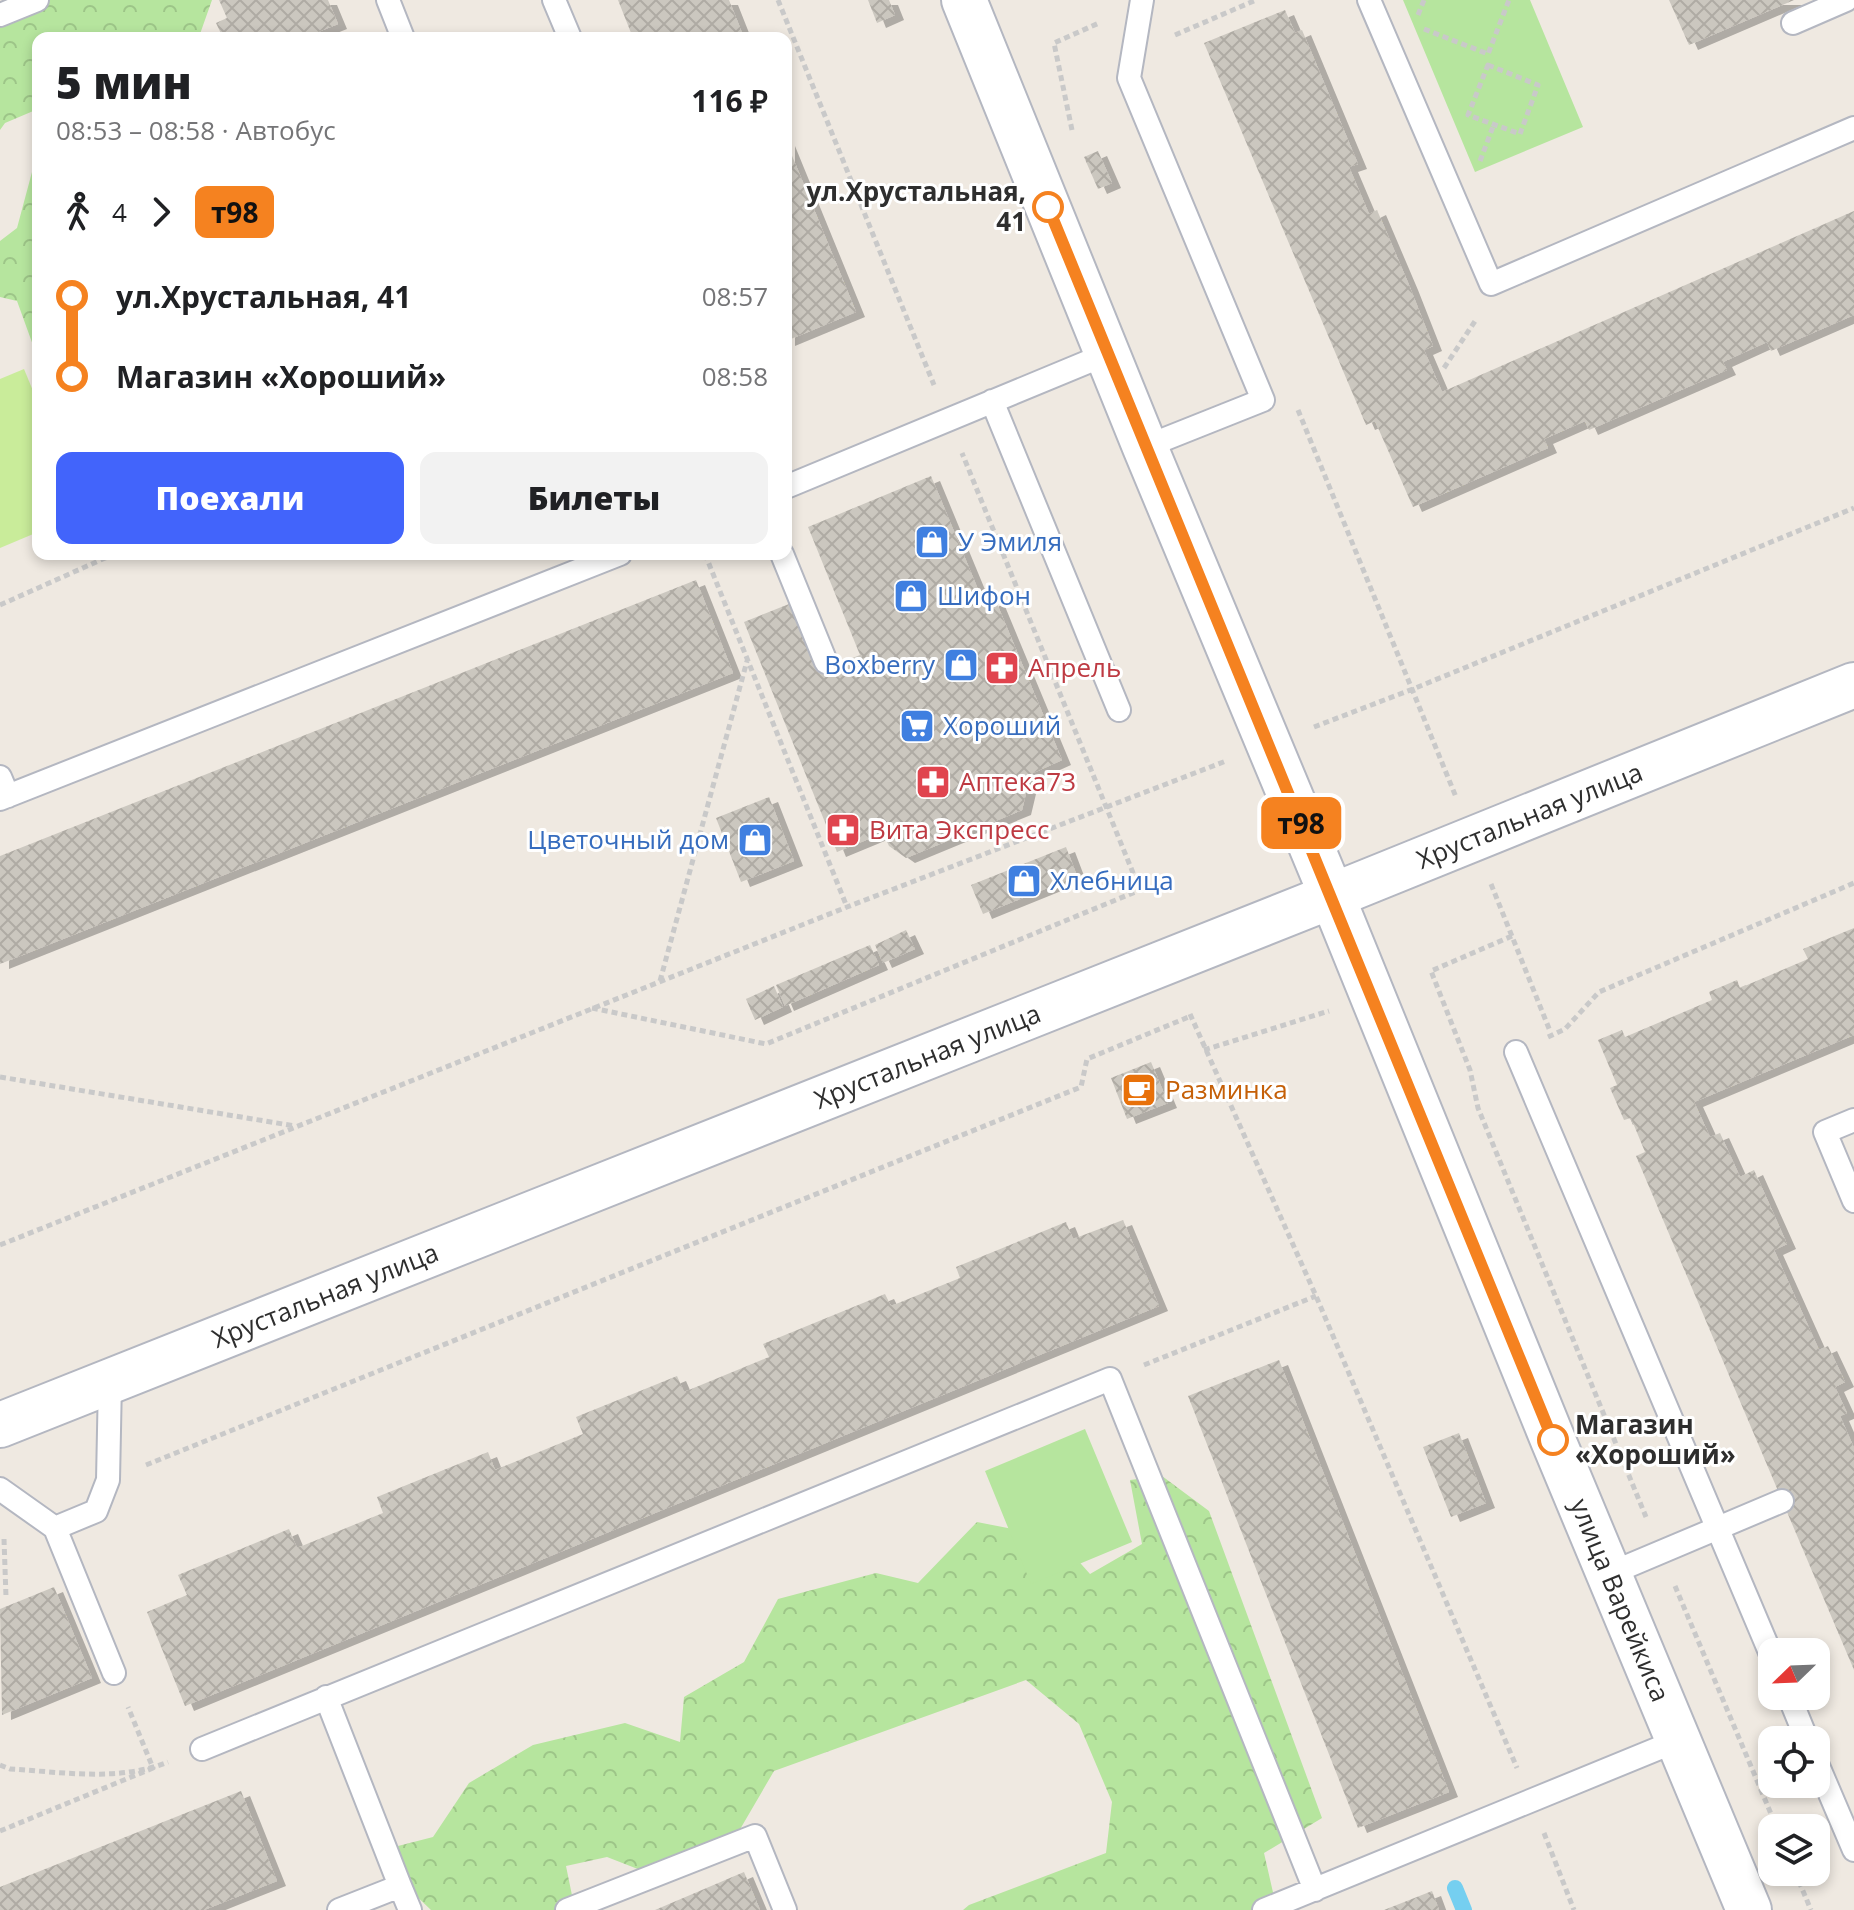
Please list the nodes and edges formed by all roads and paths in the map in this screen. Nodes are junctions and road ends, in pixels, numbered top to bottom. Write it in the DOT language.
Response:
graph roads {
  1 [pos="37,0"];
  2 [pos="388,0"];
  3 [pos="554,0"];
  4 [pos="778,0"];
  5 [pos="964,0"];
  6 [pos="1142,0"];
  7 [pos="1256,0"];
  8 [pos="1369,0"];
  9 [pos="1509,0"];
  10 [pos="1846,0"];
  11 [pos="0,15"];
  12 [pos="1138,23"];
  13 [pos="1793,23"];
  14 [pos="1414,25"];
  15 [pos="401,32"];
  16 [pos="567,32"];
  17 [pos="791,32"];
  18 [pos="792,35"];
  19 [pos="1488,54"];
  20 [pos="1488,65"];
  21 [pos="1854,128"];
  22 [pos="1073,135"];
  23 [pos="1477,317"];
  24 [pos="1107,354"];
  25 [pos="1444,368"];
  26 [pos="1293,397"];
  27 [pos="992,401"];
  28 [pos="948,420"];
  29 [pos="1145,447"];
  30 [pos="792,485"];
  31 [pos="1854,508"];
  32 [pos="101,560"];
  33 [pos="604,560"];
  34 [pos="707,560"];
  35 [pos="784,560"];
  36 [pos="0,605"];
  37 [pos="748,660"];
  38 [pos="826,662"];
  39 [pos="1854,685"];
  40 [pos="1413,689"];
  41 [pos="1119,710"];
  42 [pos="1268,745"];
  43 [pos="3,791"];
  44 [pos="1108,807"];
  45 [pos="1473,839"];
  46 [pos="1854,883"];
  47 [pos="1332,896"];
  48 [pos="847,907"];
  49 [pos="1512,936"];
  50 [pos="660,981"];
  51 [pos="1187,1005"];
  52 [pos="592,1008"];
  53 [pos="1334,1010"];
  54 [pos="1191,1016"];
  55 [pos="1552,1035"];
  56 [pos="1204,1050"];
  57 [pos="1516,1052"];
  58 [pos="0,1077"];
  59 [pos="1854,1120"];
  60 [pos="298,1126"];
  61 [pos="1854,1201"];
  62 [pos="0,1245"];
  63 [pos="1316,1296"];
  64 [pos="1110,1379"];
  65 [pos="110,1381"];
  66 [pos="1,1420"];
  67 [pos="108,1480"];
  68 [pos="0,1489"];
  69 [pos="1782,1501"];
  70 [pos="30,1511"];
  71 [pos="55,1528"];
  72 [pos="1718,1528"];
  73 [pos="1661,1552"];
  74 [pos="1609,1574"];
  75 [pos="6,1597"];
  76 [pos="1764,1638"];
  77 [pos="114,1673"];
  78 [pos="326,1697"];
  79 [pos="1679,1740"];
  80 [pos="202,1749"];
  81 [pos="0,1765"];
  82 [pos="153,1768"];
  83 [pos="1830,1794"];
  84 [pos="1531,1800"];
  85 [pos="1771,1814"];
  86 [pos="0,1831"];
  87 [pos="1854,1850"];
  88 [pos="400,1886"];
  89 [pos="1801,1886"];
  90 [pos="1315,1890"];
  91 [pos="339,1910"];
  92 [pos="410,1910"];
  93 [pos="567,1910"];
  94 [pos="785,1910"];
  95 [pos="1264,1910"];
  96 [pos="1574,1910"];
  97 [pos="1749,1910"];
  98 [pos="1811,1910"];
  1 -- 11 [label="lane"];
  2 -- 15 [label="lane"];
  3 -- 16 [label="lane"];
  4 -- 17 [label="path"];
  5 -- 24 [label="main road, улица Варейкиса"];
  6 -- 12 [label="lane"];
  7 -- 12 [label="path"];
  8 -- 21 [label="lane"];
  9 -- 19 [label="path"];
  10 -- 13 [label="lane"];
  12 -- 22 [label="path"];
  12 -- 29 [label="lane"];
  14 -- 19 [label="path"];
  18 -- 28 [label="path"];
  19 -- 20 [label="path"];
  20 -- 20 [label="path"];
  23 -- 25 [label="path"];
  24 -- 27 [label="lane"];
  24 -- 29 [label="main road, улица Варейкиса"];
  26 -- 40 [label="path"];
  27 -- 28 [label="lane"];
  27 -- 41 [label="lane"];
  28 -- 30 [label="lane"];
  28 -- 44 [label="path"];
  29 -- 42 [label="main road, улица Варейкиса"];
  31 -- 40 [label="path"];
  32 -- 36 [label="path"];
  33 -- 43 [label="lane"];
  34 -- 37 [label="path"];
  35 -- 38 [label="lane"];
  37 -- 48 [label="path"];
  37 -- 50 [label="path"];
  39 -- 45 [label="main road, Хрустальная улица"];
  40 -- 42 [label="path"];
  40 -- 45 [label="path"];
  42 -- 44 [label="path"];
  42 -- 47 [label="main road, улица Варейкиса"];
  44 -- 48 [label="path"];
  44 -- 52 [label="path"];
  45 -- 47 [label="main road, Хрустальная улица"];
  45 -- 49 [label="path"];
  46 -- 55 [label="path"];
  47 -- 65 [label="main road, Хрустальная улица"];
  47 -- 74 [label="main road, улица Варейкиса"];
  48 -- 50 [label="path"];
  49 -- 55 [label="path"];
  49 -- 73 [label="path"];
  50 -- 52 [label="path"];
  51 -- 54 [label="path"];
  52 -- 60 [label="path"];
  53 -- 56 [label="path"];
  54 -- 56 [label="path"];
  54 -- 67 [label="path"];
  55 -- 57 [label="path"];
  56 -- 63 [label="path"];
  57 -- 72 [label="lane"];
  58 -- 60 [label="path"];
  59 -- 61 [label="lane"];
  60 -- 62 [label="path"];
  63 -- 64 [label="path"];
  63 -- 84 [label="path"];
  64 -- 78 [label="lane"];
  64 -- 90 [label="lane"];
  65 -- 66 [label="main road, Хрустальная улица"];
  65 -- 67 [label="lane"];
  67 -- 71 [label="lane"];
  68 -- 70 [label="lane"];
  69 -- 72 [label="lane"];
  70 -- 71 [label="lane"];
  70 -- 75 [label="path"];
  71 -- 77 [label="lane"];
  72 -- 73 [label="lane"];
  72 -- 76 [label="lane"];
  73 -- 74 [label="lane"];
  73 -- 85 [label="path"];
  74 -- 79 [label="main road, улица Варейкиса"];
  77 -- 82 [label="path"];
  78 -- 80 [label="lane"];
  78 -- 88 [label="lane"];
  79 -- 84 [label="lane"];
  79 -- 97 [label="main road, улица Варейкиса"];
  80 -- 82 [label="path"];
  81 -- 82 [label="path"];
  82 -- 86 [label="path"];
  83 -- 87 [label="lane"];
  84 -- 90 [label="lane"];
  84 -- 96 [label="path"];
  88 -- 91 [label="lane"];
  88 -- 92 [label="lane"];
  89 -- 98 [label="path"];
  90 -- 95 [label="lane"];
  93 -- 94 [label="lane"];
}
